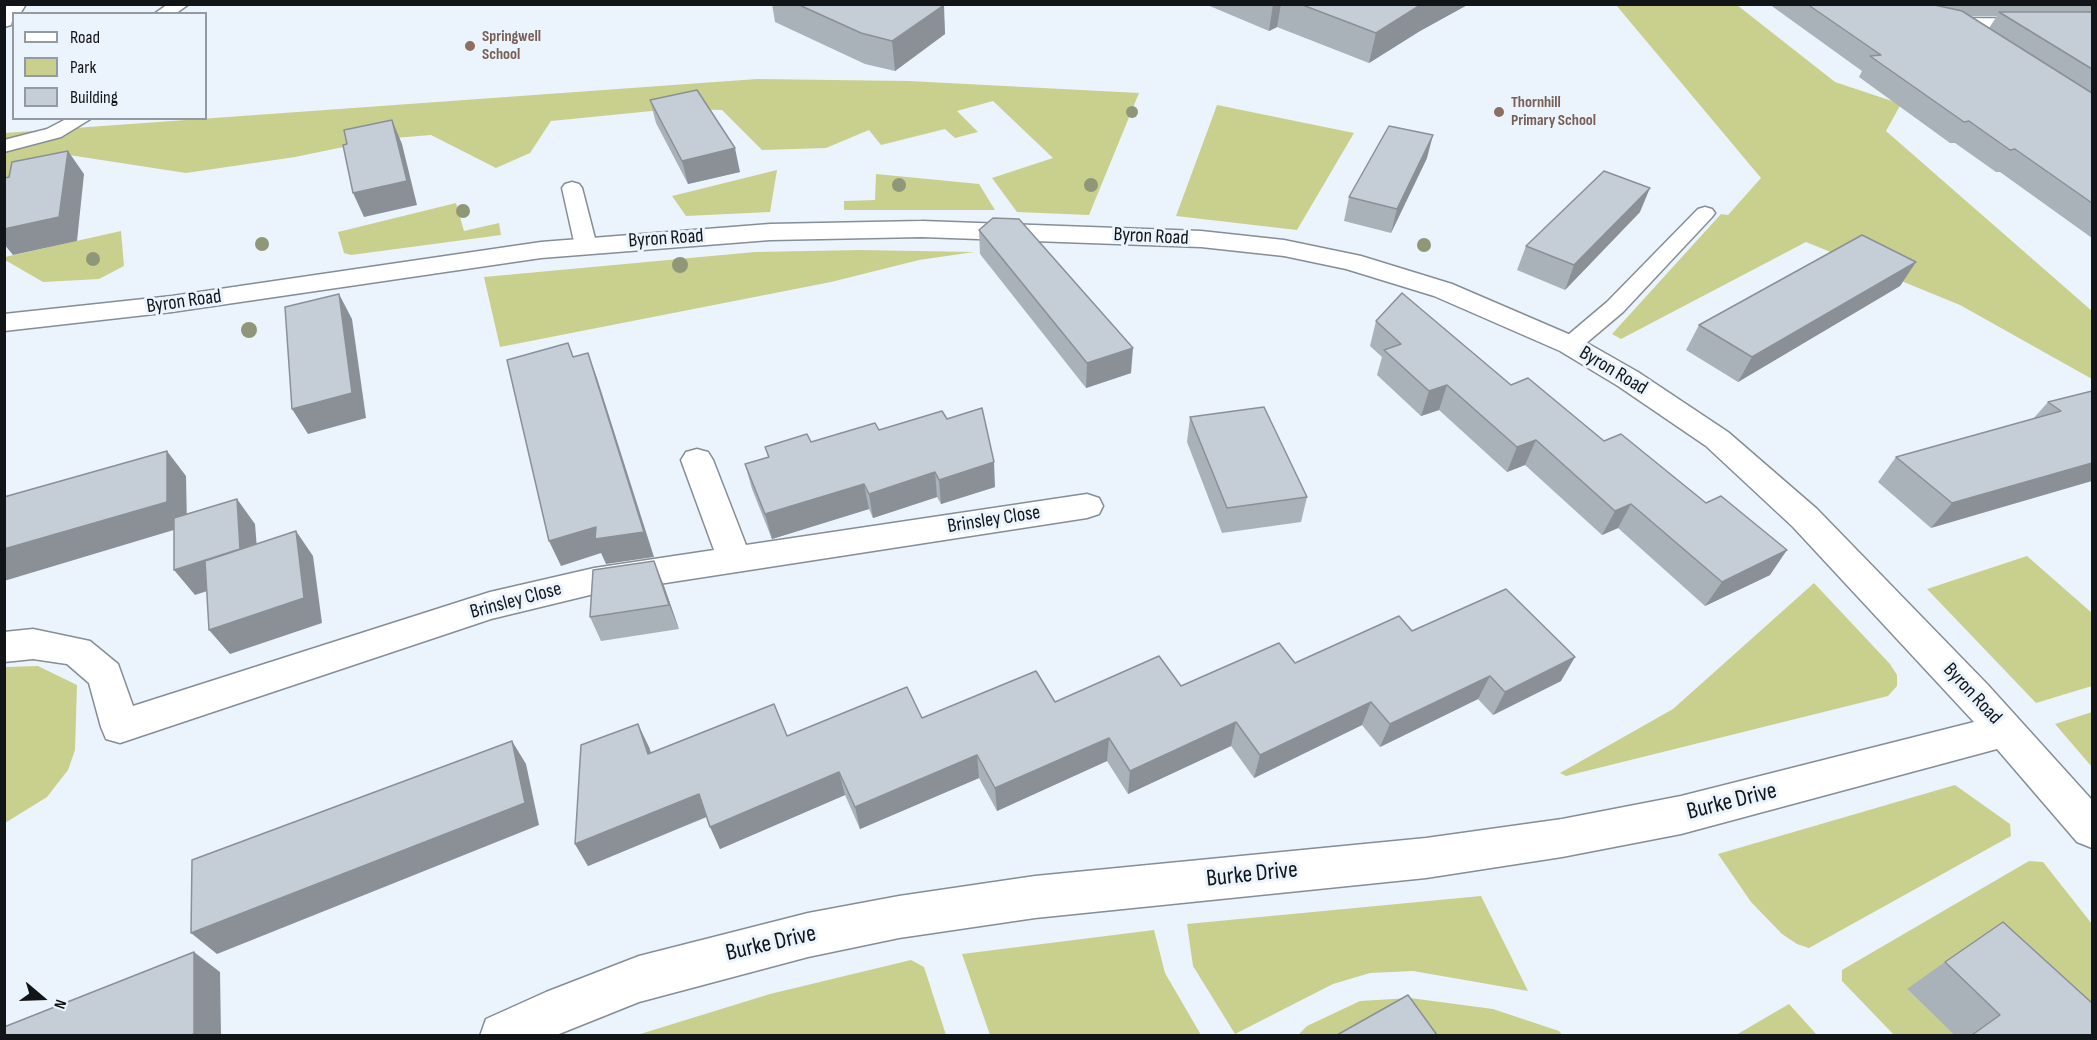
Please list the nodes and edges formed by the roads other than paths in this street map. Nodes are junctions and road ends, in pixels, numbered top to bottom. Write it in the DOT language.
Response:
graph roads {
  1 [pos="17,4"];
  2 [pos="181,4"];
  3 [pos="166,12"];
  4 [pos="1953,14"];
  5 [pos="4,21"];
  6 [pos="1935,21"];
  7 [pos="2092,25"];
  8 [pos="78,120"];
  9 [pos="4,146"];
  10 [pos="572,188"];
  11 [pos="1705,213"];
  12 [pos="586,246"];
  13 [pos="4,323"];
  14 [pos="1570,345"];
  15 [pos="697,460"];
  16 [pos="1087,506"];
  17 [pos="734,559"];
  18 [pos="4,647"];
  19 [pos="2006,730"];
  20 [pos="2092,829"];
  21 [pos="503,1035"];
  1 -- 5 [label="street"];
  2 -- 3 [label="lane"];
  4 -- 6 [label="street"];
  4 -- 7 [label="street"];
  8 -- 9 [label="lane"];
  10 -- 12 [label="lane"];
  11 -- 14 [label="lane"];
  12 -- 13 [label="street, Byron Road"];
  12 -- 14 [label="street, Byron Road"];
  14 -- 19 [label="street, Byron Road"];
  15 -- 17 [label="street"];
  16 -- 17 [label="street, Brinsley Close"];
  17 -- 18 [label="street, Brinsley Close"];
  19 -- 20 [label="street, Byron Road"];
  19 -- 21 [label="street, Burke Drive"];
}
